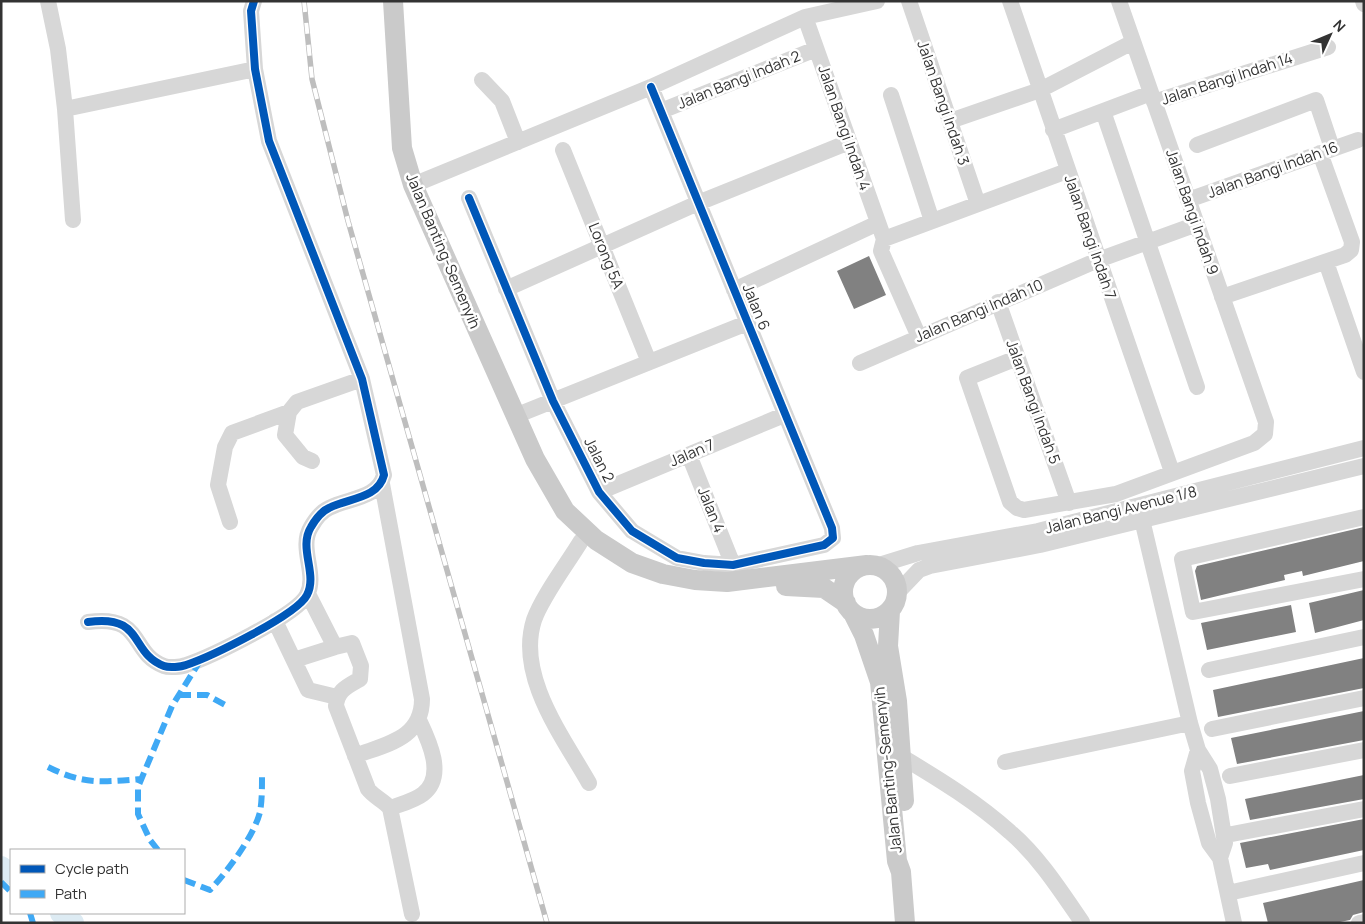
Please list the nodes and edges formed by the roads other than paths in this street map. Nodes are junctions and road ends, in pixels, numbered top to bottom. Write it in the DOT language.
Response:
graph roads {
  1 [pos="48,1"];
  2 [pos="254,1"];
  3 [pos="393,1"];
  4 [pos="877,1"];
  5 [pos="909,1"];
  6 [pos="1010,1"];
  7 [pos="1119,1"];
  8 [pos="805,17"];
  9 [pos="1133,42"];
  10 [pos="1328,47"];
  11 [pos="816,49"];
  12 [pos="255,69"];
  13 [pos="482,80"];
  14 [pos="651,87"];
  15 [pos="1040,90"];
  16 [pos="891,95"];
  17 [pos="1153,98"];
  18 [pos="65,109"];
  19 [pos="661,111"];
  20 [pos="1103,111"];
  21 [pos="950,121"];
  22 [pos="1053,130"];
  23 [pos="1358,140"];
  24 [pos="518,142"];
  25 [pos="849,142"];
  26 [pos="1197,144"];
  27 [pos="563,150"];
  28 [pos="1326,151"];
  29 [pos="1067,171"];
  30 [pos="413,185"];
  31 [pos="469,198"];
  32 [pos="1188,200"];
  33 [pos="698,203"];
  34 [pos="978,204"];
  35 [pos="73,220"];
  36 [pos="932,221"];
  37 [pos="878,223"];
  38 [pos="1197,224"];
  39 [pos="884,239"];
  40 [pos="1148,242"];
  41 [pos="602,246"];
  42 [pos="1098,260"];
  43 [pos="1326,262"];
  44 [pos="506,289"];
  45 [pos="734,290"];
  46 [pos="1222,297"];
  47 [pos="998,302"];
  48 [pos="747,323"];
  49 [pos="919,337"];
  50 [pos="1017,358"];
  51 [pos="649,362"];
  52 [pos="860,363"];
  53 [pos="1364,372"];
  54 [pos="362,379"];
  55 [pos="1197,387"];
  56 [pos="553,401"];
  57 [pos="288,412"];
  58 [pos="784,414"];
  59 [pos="515,416"];
  60 [pos="1364,448"];
  61 [pos="689,455"];
  62 [pos="535,459"];
  63 [pos="312,460"];
  64 [pos="1364,466"];
  65 [pos="1172,472"];
  66 [pos="382,484"];
  67 [pos="599,492"];
  68 [pos="1069,503"];
  69 [pos="1141,513"];
  70 [pos="1364,517"];
  71 [pos="230,522"];
  72 [pos="833,538"];
  73 [pos="581,541"];
  74 [pos="733,565"];
  75 [pos="872,565"];
  76 [pos="1364,579"];
  77 [pos="898,592"];
  78 [pos="308,594"];
  79 [pos="849,608"];
  80 [pos="890,611"];
  81 [pos="275,621"];
  82 [pos="88,622"];
  83 [pos="1364,637"];
  84 [pos="335,646"];
  85 [pos="294,660"];
  86 [pos="1209,670"];
  87 [pos="337,697"];
  88 [pos="1364,698"];
  89 [pos="419,720"];
  90 [pos="1190,724"];
  91 [pos="1212,729"];
  92 [pos="1364,750"];
  93 [pos="355,756"];
  94 [pos="902,758"];
  95 [pos="1005,762"];
  96 [pos="1230,776"];
  97 [pos="588,783"];
  98 [pos="390,808"];
  99 [pos="1364,809"];
  100 [pos="1232,834"];
  101 [pos="1364,863"];
  102 [pos="901,872"];
  103 [pos="1228,893"];
  104 [pos="412,914"];
  105 [pos="1082,922"];
  106 [pos="1364,922"];
  107 [pos="905,923"];
  108 [pos="1234,923"];
  109 [pos="1359,923"];
  1 -- 18 [label="street"];
  2 -- 12 [label="street"];
  3 -- 30 [label="main road, Jalan Banting-Semenyih"];
  4 -- 8 [label="street"];
  5 -- 21 [label="street, Jalan Bangi Indah 3"];
  6 -- 15 [label="street, Jalan Bangi Indah 7"];
  7 -- 9 [label="street, Jalan Bangi Indah 9"];
  8 -- 11 [label="street, Jalan Bangi Indah 4"];
  8 -- 14 [label="street"];
  9 -- 15 [label="street"];
  9 -- 17 [label="street, Jalan Bangi Indah 9"];
  10 -- 17 [label="street, Jalan Bangi Indah 14"];
  11 -- 19 [label="street, Jalan Bangi Indah 2"];
  11 -- 25 [label="street, Jalan Bangi Indah 4"];
  12 -- 18 [label="street"];
  12 -- 54 [label="street"];
  13 -- 24 [label="street"];
  14 -- 19 [label="street, Jalan 6"];
  14 -- 24 [label="street"];
  15 -- 21 [label="street"];
  15 -- 22 [label="street, Jalan Bangi Indah 7"];
  16 -- 36 [label="street"];
  17 -- 20 [label="street, Jalan Bangi Indah 14"];
  17 -- 32 [label="street, Jalan Bangi Indah 9"];
  18 -- 35 [label="street"];
  19 -- 33 [label="street, Jalan 6"];
  20 -- 22 [label="street, Jalan Bangi Indah 14"];
  20 -- 40 [label="street"];
  21 -- 34 [label="street, Jalan Bangi Indah 3"];
  22 -- 29 [label="street, Jalan Bangi Indah 7"];
  23 -- 28 [label="street, Jalan Bangi Indah 16"];
  24 -- 30 [label="street"];
  25 -- 33 [label="street"];
  25 -- 37 [label="street, Jalan Bangi Indah 4"];
  26 -- 28 [label="street"];
  27 -- 41 [label="street, Lorong 5A"];
  28 -- 32 [label="street, Jalan Bangi Indah 16"];
  28 -- 43 [label="street"];
  29 -- 34 [label="street"];
  29 -- 42 [label="street, Jalan Bangi Indah 7"];
  30 -- 59 [label="main road, Jalan Banting-Semenyih"];
  31 -- 44 [label="street, Jalan 2"];
  32 -- 38 [label="street, Jalan Bangi Indah 9"];
  33 -- 41 [label="street"];
  33 -- 45 [label="street, Jalan 6"];
  34 -- 36 [label="street"];
  36 -- 39 [label="street"];
  37 -- 39 [label="street, Jalan Bangi Indah 4"];
  37 -- 45 [label="street"];
  38 -- 40 [label="street, Jalan Bangi Indah 10"];
  38 -- 46 [label="street, Jalan Bangi Indah 9"];
  39 -- 49 [label="street, Jalan Bangi Indah 4"];
  40 -- 42 [label="street, Jalan Bangi Indah 10"];
  40 -- 55 [label="street"];
  41 -- 44 [label="street"];
  41 -- 51 [label="street, Lorong 5A"];
  42 -- 47 [label="street, Jalan Bangi Indah 10"];
  42 -- 65 [label="street, Jalan Bangi Indah 7"];
  43 -- 46 [label="street"];
  43 -- 53 [label="street"];
  44 -- 56 [label="street, Jalan 2"];
  45 -- 48 [label="street, Jalan 6"];
  46 -- 65 [label="street, Jalan Bangi Indah 9"];
  47 -- 49 [label="street, Jalan Bangi Indah 10"];
  47 -- 50 [label="street, Jalan Bangi Indah 5"];
  48 -- 51 [label="street"];
  48 -- 58 [label="street, Jalan 6"];
  49 -- 52 [label="street, Jalan Bangi Indah 10"];
  50 -- 68 [label="street, Jalan Bangi Indah 5"];
  50 -- 68 [label="street"];
  51 -- 56 [label="street"];
  54 -- 57 [label="street"];
  54 -- 66 [label="street"];
  56 -- 59 [label="street"];
  56 -- 67 [label="street, Jalan 2"];
  57 -- 63 [label="street"];
  57 -- 71 [label="street"];
  58 -- 61 [label="street, Jalan 7"];
  58 -- 72 [label="street, Jalan 6"];
  59 -- 62 [label="main road, Jalan Banting-Semenyih"];
  60 -- 69 [label="street, Jalan Bangi Avenue 1/8"];
  61 -- 67 [label="street, Jalan 7"];
  61 -- 74 [label="street, Jalan 4"];
  62 -- 73 [label="main road, Jalan Banting-Semenyih"];
  62 -- 75 [label="main road, Jalan Banting-Semenyih"];
  64 -- 69 [label="street, Jalan Bangi Avenue 1/8"];
  65 -- 68 [label="street"];
  66 -- 78 [label="street"];
  66 -- 89 [label="street"];
  67 -- 74 [label="street, Jalan 2"];
  69 -- 75 [label="street, Jalan Bangi Avenue 1/8"];
  69 -- 77 [label="street, Jalan Bangi Avenue 1/8"];
  69 -- 90 [label="street"];
  70 -- 76 [label="street"];
  72 -- 74 [label="street, Jalan 2"];
  73 -- 79 [label="main road, Jalan Banting-Semenyih"];
  73 -- 97 [label="street"];
  75 -- 77 [label="main road"];
  75 -- 79 [label="main road"];
  77 -- 80 [label="main road"];
  78 -- 81 [label="street"];
  78 -- 84 [label="street"];
  79 -- 80 [label="main road"];
  79 -- 102 [label="main road, Jalan Banting-Semenyih"];
  80 -- 94 [label="main road, Jalan Banting-Semenyih"];
  81 -- 82 [label="street"];
  81 -- 85 [label="street"];
  83 -- 86 [label="street"];
  84 -- 85 [label="street"];
  84 -- 87 [label="street"];
  85 -- 87 [label="street"];
  87 -- 93 [label="street"];
  88 -- 91 [label="street"];
  89 -- 93 [label="street"];
  89 -- 98 [label="street"];
  90 -- 95 [label="street"];
  90 -- 103 [label="street"];
  92 -- 96 [label="street"];
  93 -- 98 [label="street"];
  94 -- 102 [label="main road, Jalan Banting-Semenyih"];
  94 -- 105 [label="street"];
  98 -- 104 [label="street"];
  99 -- 100 [label="street"];
  101 -- 103 [label="street"];
  102 -- 107 [label="main road, Jalan Banting-Semenyih"];
  103 -- 108 [label="street"];
  106 -- 109 [label="street"];
}
